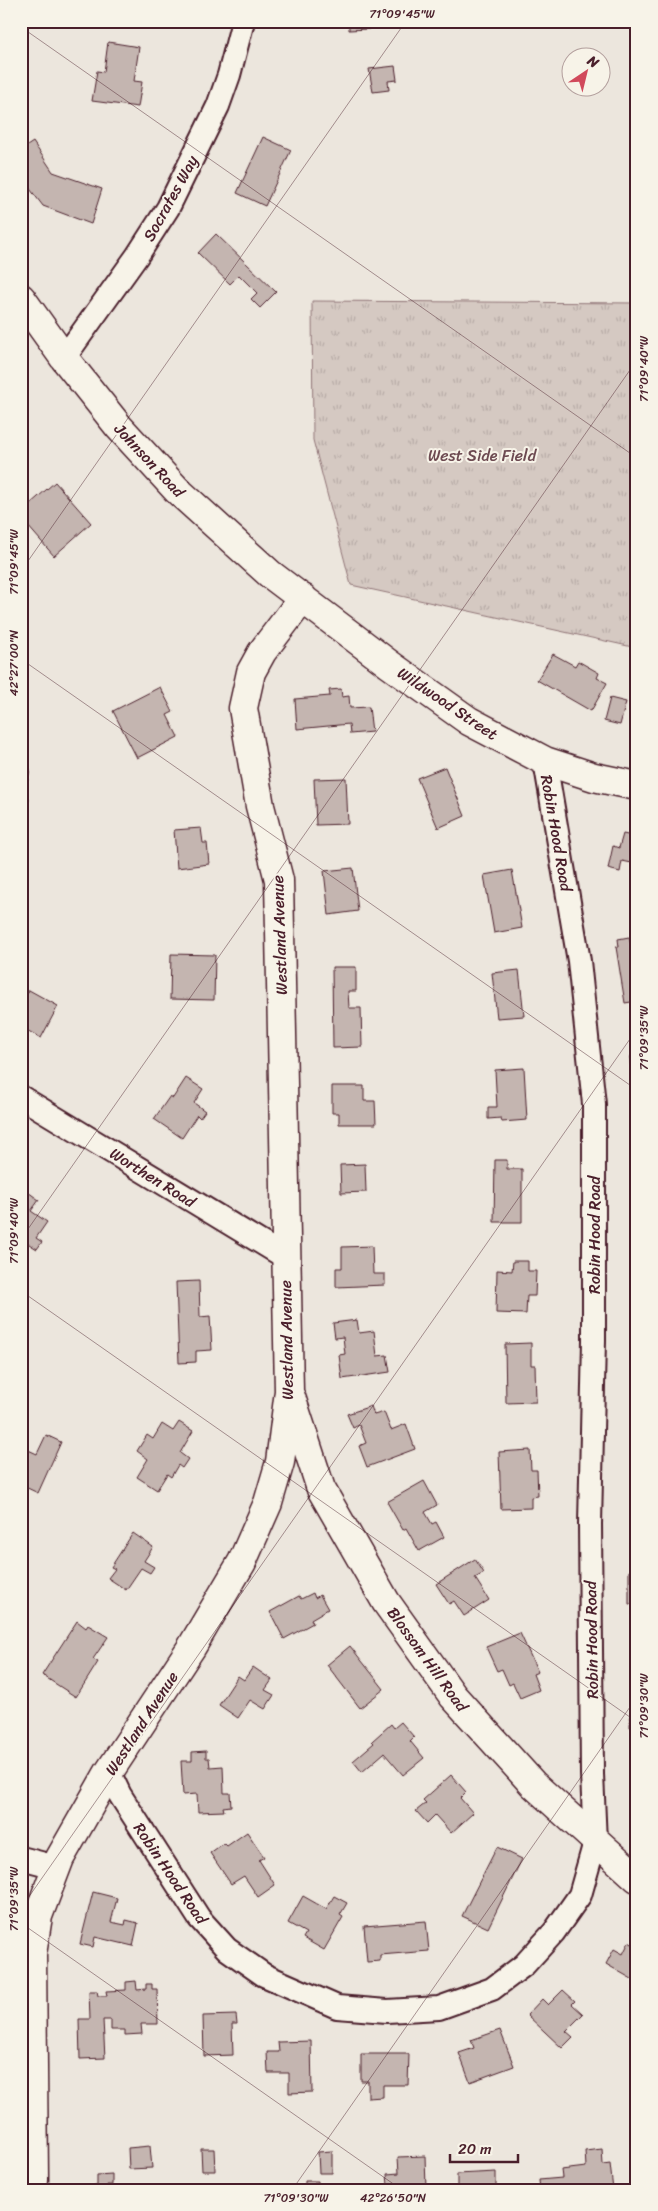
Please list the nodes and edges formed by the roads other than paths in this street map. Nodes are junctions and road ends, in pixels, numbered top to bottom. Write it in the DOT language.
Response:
graph roads {
  1 [pos="243,21"];
  2 [pos="21,298"];
  3 [pos="64,358"];
  4 [pos="303,598"];
  5 [pos="545,761"];
  6 [pos="637,786"];
  7 [pos="21,1097"];
  8 [pos="285,1257"];
  9 [pos="289,1391"];
  10 [pos="109,1772"];
  11 [pos="595,1842"];
  12 [pos="21,1858"];
  13 [pos="56,1867"];
  14 [pos="637,1878"];
  15 [pos="30,2183"];
  1 -- 3 [label="street, Socrates Way"];
  2 -- 3 [label="street, Johnson Road"];
  3 -- 4 [label="street, Johnson Road"];
  4 -- 5 [label="street, Wildwood Street"];
  4 -- 8 [label="street, Westland Avenue"];
  5 -- 6 [label="street, Wildwood Street"];
  5 -- 11 [label="street, Robin Hood Road"];
  7 -- 8 [label="street, Worthen Road"];
  8 -- 9 [label="street, Westland Avenue"];
  9 -- 10 [label="street, Westland Avenue"];
  9 -- 11 [label="street, Blossom Hill Road"];
  10 -- 11 [label="street, Robin Hood Road"];
  10 -- 13 [label="street, Westland Avenue"];
  11 -- 14 [label="street, Blossom Hill Road"];
  12 -- 13 [label="street"];
  13 -- 15 [label="street, Westland Avenue"];
}
